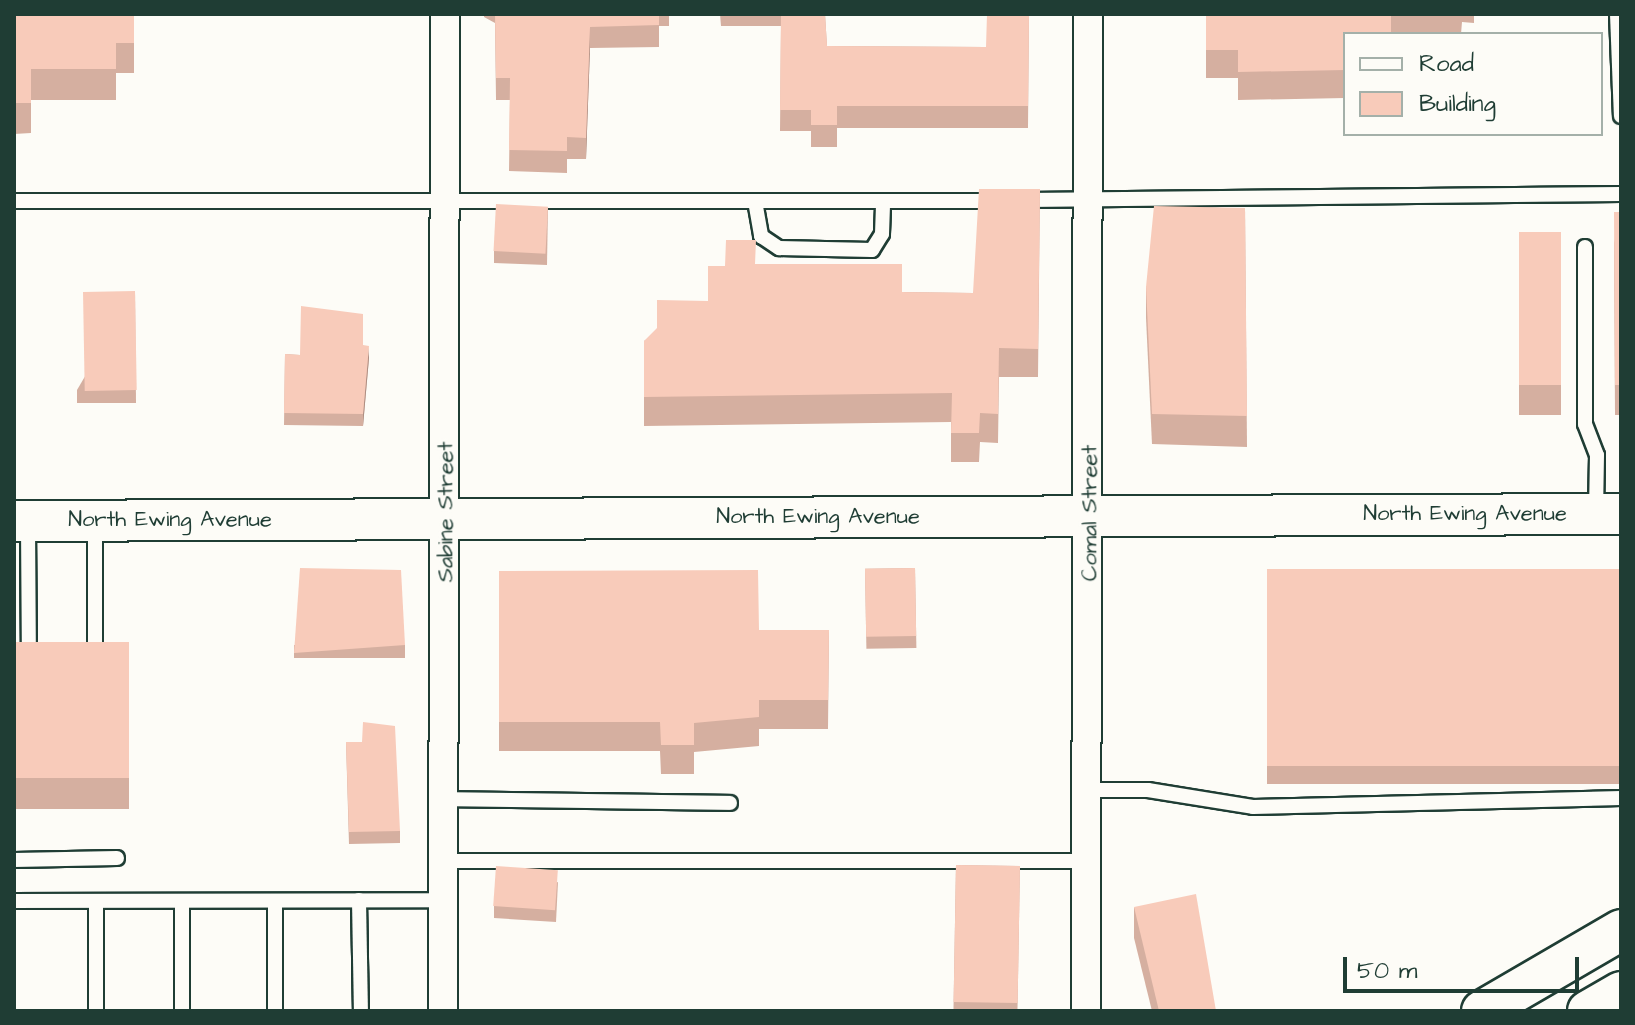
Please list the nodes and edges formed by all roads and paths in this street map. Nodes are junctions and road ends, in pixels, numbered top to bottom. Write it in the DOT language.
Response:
graph roads {
  1 [pos="445,14"];
  2 [pos="1088,14"];
  3 [pos="1617,14"];
  4 [pos="1621,116"];
  5 [pos="1621,194"];
  6 [pos="448,197"];
  7 [pos="1089,200"];
  8 [pos="14,201"];
  9 [pos="755,201"];
  10 [pos="883,201"];
  11 [pos="1585,247"];
  12 [pos="1608,514"];
  13 [pos="1091,515"];
  14 [pos="446,518"];
  15 [pos="95,520"];
  16 [pos="21,521"];
  17 [pos="95,659"];
  18 [pos="29,661"];
  19 [pos="1088,790"];
  20 [pos="1621,798"];
  21 [pos="443,799"];
  22 [pos="730,803"];
  23 [pos="117,858"];
  24 [pos="14,860"];
  25 [pos="443,861"];
  26 [pos="1087,861"];
  27 [pos="359,900"];
  28 [pos="443,900"];
  29 [pos="14,901"];
  30 [pos="96,901"];
  31 [pos="182,901"];
  32 [pos="275,901"];
  33 [pos="1621,930"];
  34 [pos="1621,992"];
  35 [pos="96,1011"];
  36 [pos="182,1011"];
  37 [pos="275,1011"];
  38 [pos="361,1011"];
  39 [pos="443,1011"];
  40 [pos="1086,1011"];
  41 [pos="1482,1011"];
  42 [pos="1588,1011"];
  1 -- 6 [label="street, Sabine Street"];
  2 -- 7 [label="street, Comal Street"];
  3 -- 4 [label="lane"];
  5 -- 7 [label="lane"];
  6 -- 8 [label="lane"];
  6 -- 9 [label="lane"];
  6 -- 14 [label="street, Sabine Street"];
  7 -- 10 [label="lane"];
  7 -- 13 [label="street, Comal Street"];
  9 -- 10 [label="lane"];
  9 -- 10 [label="lane"];
  11 -- 12 [label="lane"];
  12 -- 13 [label="street, North Ewing Avenue"];
  13 -- 14 [label="street, North Ewing Avenue"];
  13 -- 19 [label="street, Comal Street"];
  14 -- 15 [label="street, North Ewing Avenue"];
  14 -- 21 [label="street, Sabine Street"];
  15 -- 16 [label="street, North Ewing Avenue"];
  15 -- 17 [label="lane"];
  16 -- 18 [label="lane"];
  19 -- 20 [label="lane"];
  19 -- 26 [label="street, Comal Street"];
  21 -- 22 [label="lane"];
  21 -- 25 [label="street, Sabine Street"];
  23 -- 24 [label="lane"];
  25 -- 26 [label="lane"];
  25 -- 28 [label="street, Sabine Street"];
  26 -- 40 [label="street, Comal Street"];
  27 -- 28 [label="lane"];
  27 -- 32 [label="lane"];
  27 -- 38 [label="lane"];
  28 -- 39 [label="street, Sabine Street"];
  29 -- 30 [label="lane"];
  30 -- 31 [label="lane"];
  30 -- 35 [label="lane"];
  31 -- 32 [label="lane"];
  31 -- 36 [label="lane"];
  32 -- 37 [label="lane"];
  33 -- 41 [label="street"];
  34 -- 42 [label="street"];
}
